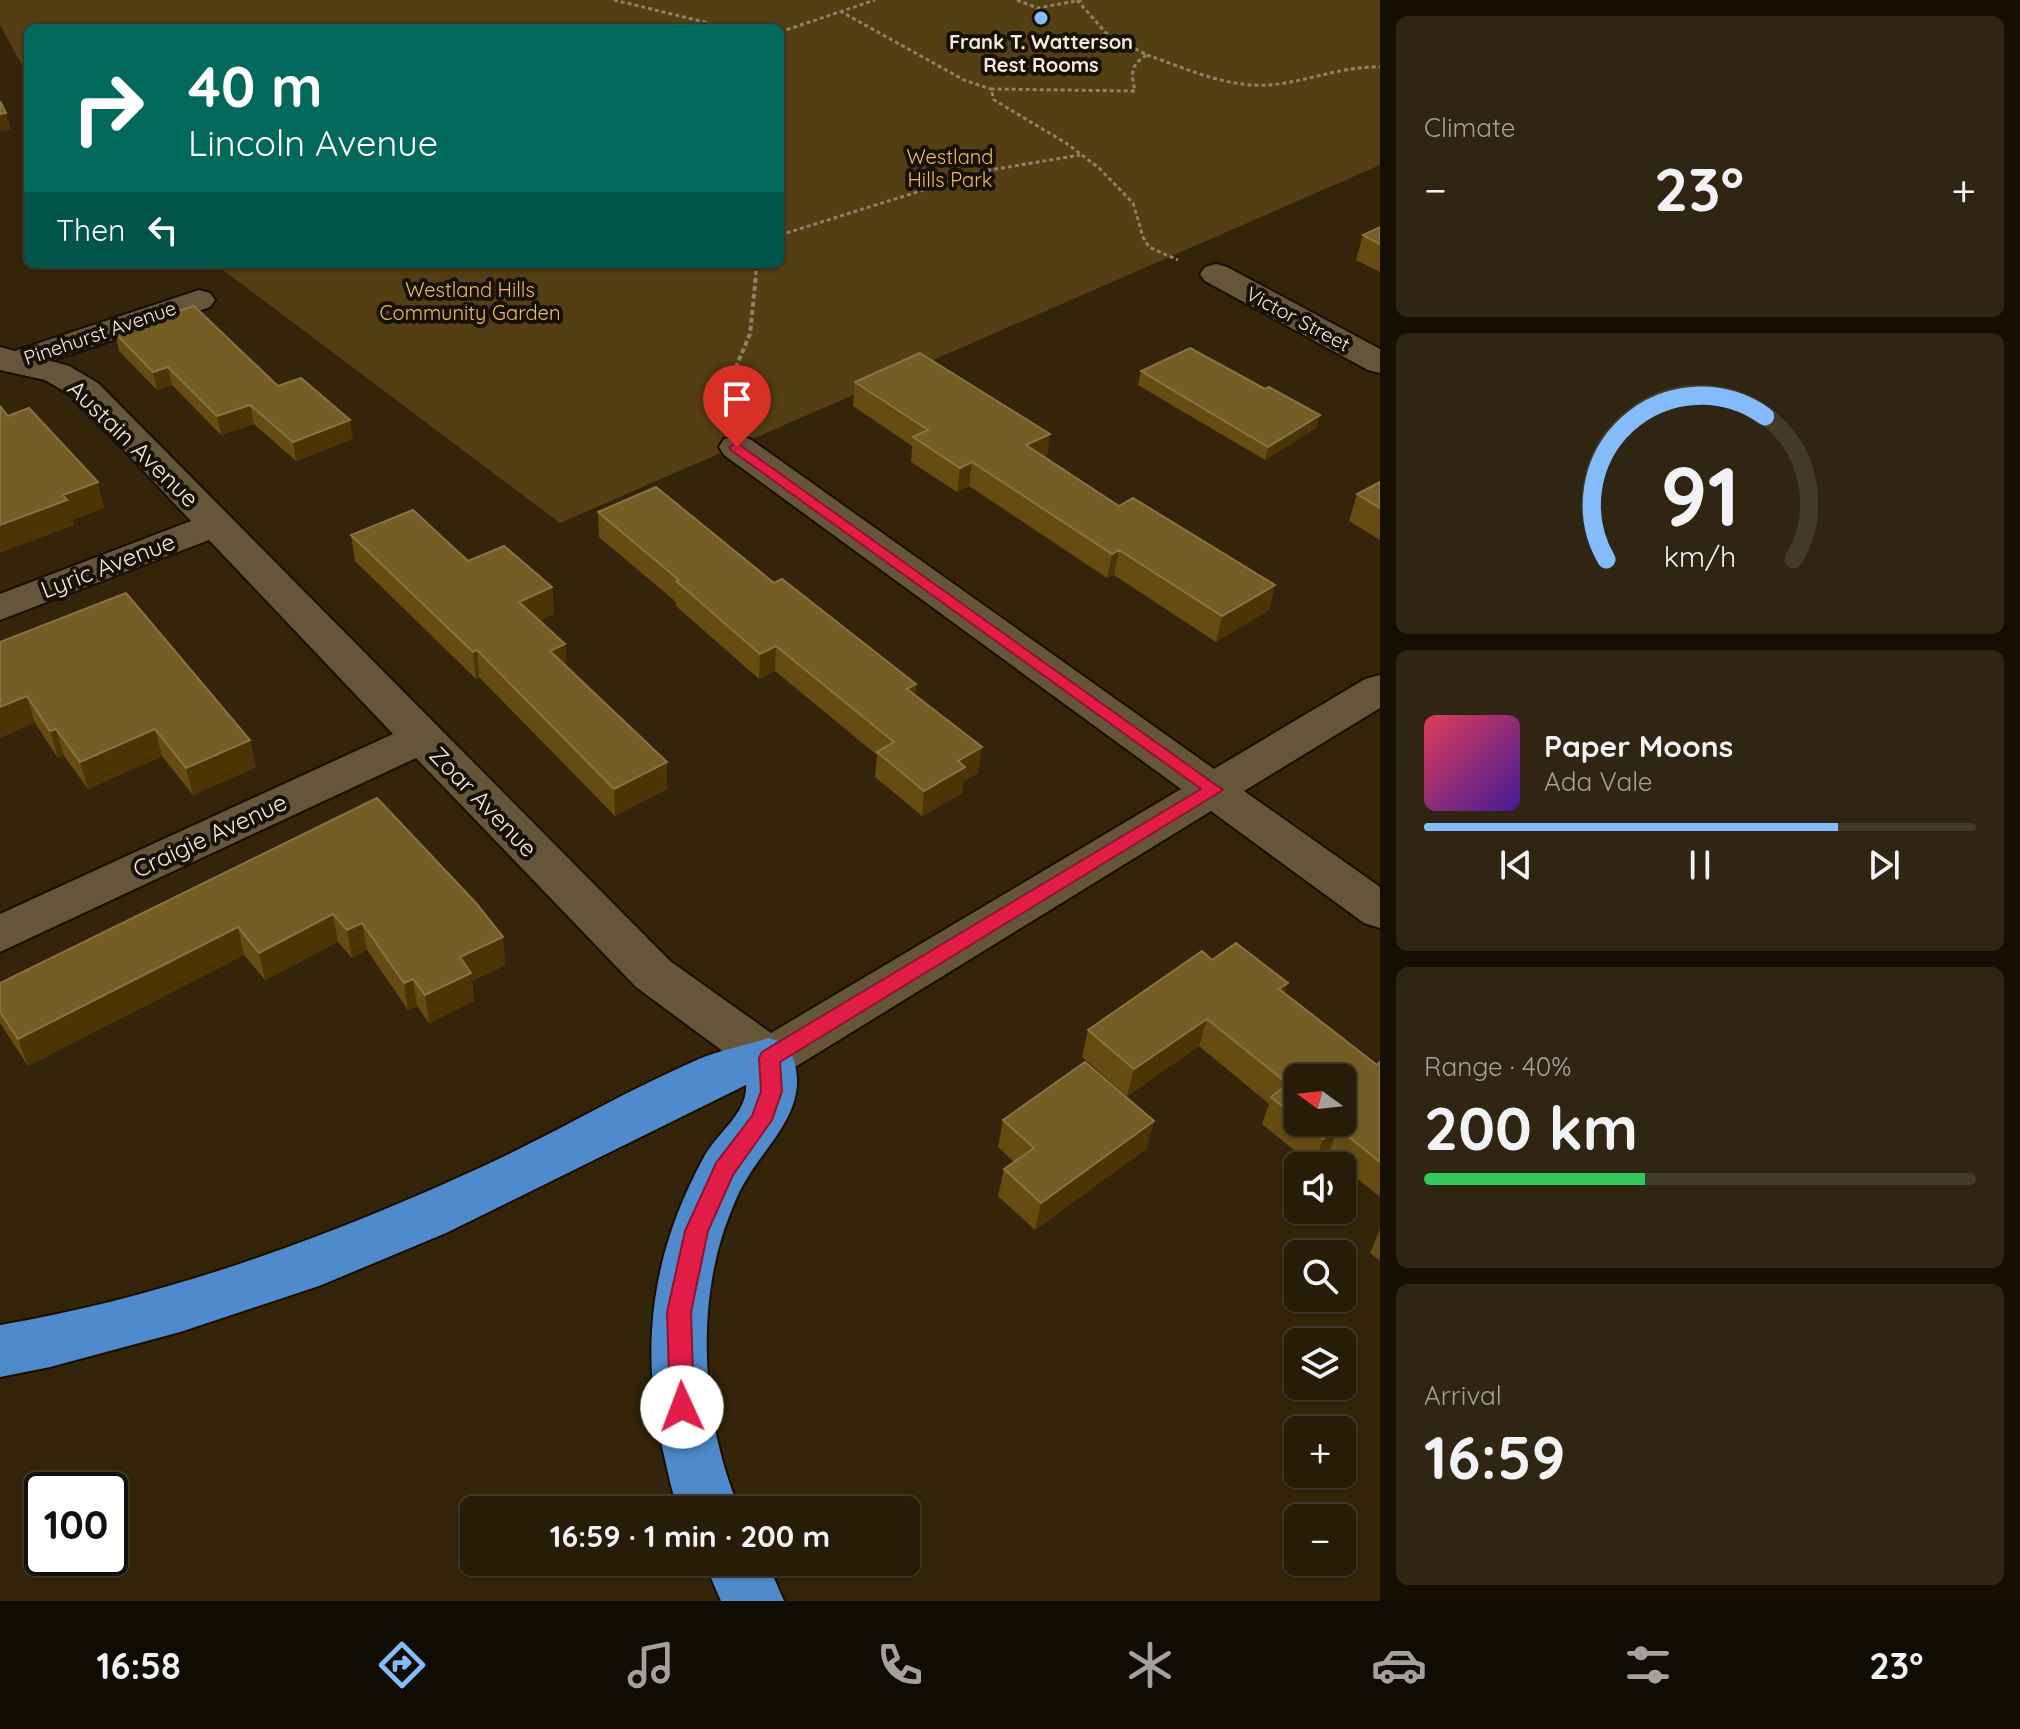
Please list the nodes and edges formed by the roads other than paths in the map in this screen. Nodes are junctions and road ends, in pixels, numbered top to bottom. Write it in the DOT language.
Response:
graph roads {
  1 [pos="1216,274"];
  2 [pos="199,300"];
  3 [pos="6,362"];
  4 [pos="1380,363"];
  5 [pos="737,447"];
  6 [pos="216,524"];
  7 [pos="0,608"];
  8 [pos="1380,689"];
  9 [pos="421,738"];
  10 [pos="1214,790"];
  11 [pos="1380,911"];
  12 [pos="0,934"];
  13 [pos="769,1058"];
  14 [pos="0,1351"];
  15 [pos="704,1496"];
  16 [pos="741,1576"];
  17 [pos="753,1601"];
  1 -- 4 [label="street, Victor Street"];
  2 -- 3 [label="street, Pinehurst Avenue"];
  3 -- 6 [label="street, Austain Avenue"];
  5 -- 10 [label="street"];
  6 -- 7 [label="street, Lyric Avenue"];
  6 -- 9 [label="street, Zoar Avenue"];
  8 -- 10 [label="street"];
  9 -- 12 [label="street, Craigie Avenue"];
  9 -- 13 [label="street, Zoar Avenue"];
  10 -- 11 [label="street"];
  10 -- 13 [label="street"];
  13 -- 14 [label="highway"];
  13 -- 15 [label="highway"];
  16 -- 17 [label="highway"];
}
